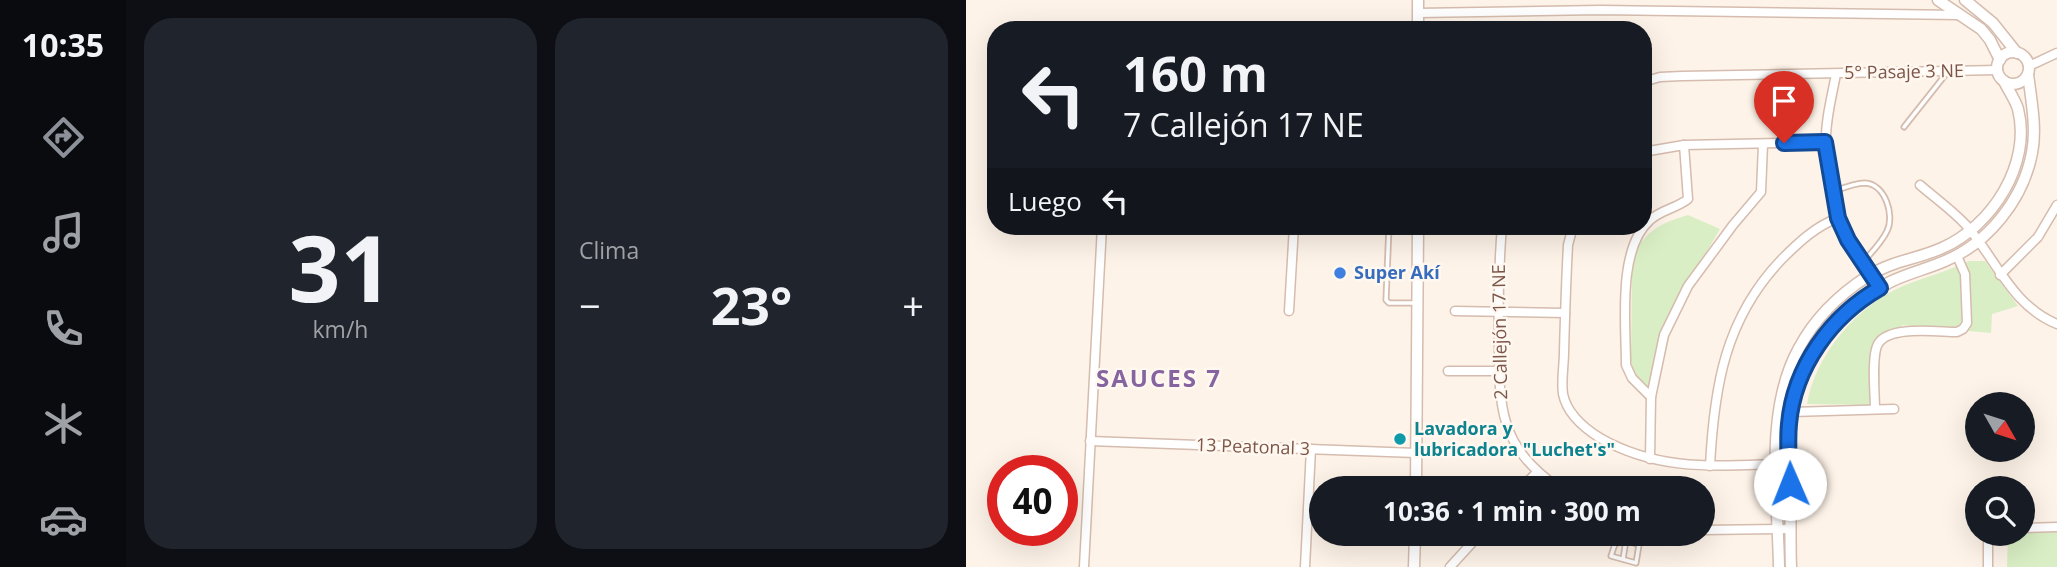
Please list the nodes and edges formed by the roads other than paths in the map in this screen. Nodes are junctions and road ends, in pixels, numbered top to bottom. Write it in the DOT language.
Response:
graph roads {
  1 [pos="1418,0"];
  2 [pos="1938,0"];
  3 [pos="1965,0"];
  4 [pos="1418,13"];
  5 [pos="1962,15"];
  6 [pos="1418,21"];
  7 [pos="2017,53"];
  8 [pos="2057,53"];
  9 [pos="1999,65"];
  10 [pos="2029,70"];
  11 [pos="1947,72"];
  12 [pos="1836,74"];
  13 [pos="1652,79"];
  14 [pos="2004,80"];
  15 [pos="1904,127"];
  16 [pos="1825,142"];
  17 [pos="1763,144"];
  18 [pos="1684,145"];
  19 [pos="1652,150"];
  20 [pos="1920,186"];
  21 [pos="1833,192"];
  22 [pos="2057,205"];
  23 [pos="1652,218"];
  24 [pos="1838,218"];
  25 [pos="1971,231"];
  26 [pos="1101,235"];
  27 [pos="1293,235"];
  28 [pos="1389,235"];
  29 [pos="1418,235"];
  30 [pos="1502,235"];
  31 [pos="1571,235"];
  32 [pos="1639,235"];
  33 [pos="1979,242"];
  34 [pos="1957,256"];
  35 [pos="1863,263"];
  36 [pos="1870,274"];
  37 [pos="2000,275"];
  38 [pos="1880,288"];
  39 [pos="1418,303"];
  40 [pos="1289,311"];
  41 [pos="1455,311"];
  42 [pos="1498,311"];
  43 [pos="1565,313"];
  44 [pos="2057,313"];
  45 [pos="2045,320"];
  46 [pos="2057,324"];
  47 [pos="1448,371"];
  48 [pos="1498,371"];
  49 [pos="1651,397"];
  50 [pos="1875,409"];
  51 [pos="1894,409"];
  52 [pos="1791,411"];
  53 [pos="1090,441"];
  54 [pos="1311,449"];
  55 [pos="1416,453"];
  56 [pos="1650,459"];
  57 [pos="1777,464"];
  58 [pos="1710,466"];
  59 [pos="1537,472"];
  60 [pos="1416,476"];
  61 [pos="1533,476"];
  62 [pos="1542,476"];
  63 [pos="2057,527"];
  64 [pos="2035,528"];
  65 [pos="1778,529"];
  66 [pos="1790,529"];
  67 [pos="1715,530"];
  68 [pos="1415,546"];
  69 [pos="1468,546"];
  70 [pos="1614,546"];
  71 [pos="1625,546"];
  72 [pos="1639,546"];
  73 [pos="1987,546"];
  74 [pos="1622,560"];
  75 [pos="1084,567"];
  76 [pos="1305,567"];
  77 [pos="1414,567"];
  78 [pos="1450,567"];
  79 [pos="1779,567"];
  80 [pos="1791,567"];
  81 [pos="1988,567"];
  1 -- 4 [label="street"];
  2 -- 5 [label="street"];
  3 -- 7 [label="street"];
  4 -- 5 [label="street"];
  4 -- 6 [label="street"];
  5 -- 9 [label="street"];
  7 -- 9 [label="street"];
  7 -- 10 [label="street"];
  8 -- 10 [label="street"];
  9 -- 11 [label="street, 5° Pasaje 3 NE"];
  9 -- 14 [label="street"];
  10 -- 14 [label="street"];
  10 -- 33 [label="street"];
  11 -- 12 [label="street, 5° Pasaje 3 NE"];
  11 -- 15 [label="lane"];
  12 -- 13 [label="street, 5° Pasaje 3 NE"];
  12 -- 16 [label="street"];
  14 -- 25 [label="street"];
  16 -- 17 [label="street"];
  16 -- 21 [label="street"];
  17 -- 18 [label="street"];
  17 -- 49 [label="street"];
  18 -- 19 [label="street"];
  18 -- 23 [label="street"];
  20 -- 25 [label="street"];
  21 -- 24 [label="street"];
  21 -- 35 [label="lane"];
  22 -- 37 [label="street"];
  24 -- 35 [label="street"];
  24 -- 58 [label="street"];
  25 -- 33 [label="street"];
  25 -- 36 [label="street"];
  26 -- 53 [label="street"];
  27 -- 40 [label="street"];
  28 -- 39 [label="lane"];
  29 -- 39 [label="street"];
  30 -- 42 [label="street, 2 Callejón 17 NE"];
  31 -- 43 [label="street"];
  32 -- 49 [label="street"];
  33 -- 34 [label="street"];
  33 -- 37 [label="street"];
  34 -- 38 [label="street"];
  34 -- 50 [label="street"];
  35 -- 36 [label="street"];
  36 -- 38 [label="street"];
  36 -- 57 [label="street"];
  37 -- 45 [label="street"];
  38 -- 52 [label="street"];
  39 -- 55 [label="street"];
  41 -- 42 [label="street"];
  42 -- 43 [label="street"];
  42 -- 48 [label="street, 2 Callejón 17 NE"];
  43 -- 56 [label="street"];
  44 -- 45 [label="street"];
  45 -- 46 [label="street"];
  47 -- 48 [label="street"];
  48 -- 59 [label="street, 2 Callejón 17 NE"];
  49 -- 56 [label="street"];
  50 -- 51 [label="street"];
  50 -- 52 [label="street"];
  52 -- 66 [label="street"];
  53 -- 54 [label="street, 13 Peatonal 3"];
  53 -- 75 [label="street"];
  54 -- 55 [label="street, 13 Peatonal 3"];
  54 -- 76 [label="street"];
  55 -- 60 [label="street"];
  56 -- 58 [label="street"];
  57 -- 58 [label="street"];
  57 -- 65 [label="street"];
  59 -- 61 [label="street"];
  59 -- 62 [label="street, 2 Callejón 17 NE"];
  63 -- 64 [label="street"];
  65 -- 66 [label="street"];
  65 -- 67 [label="street"];
  65 -- 79 [label="street"];
  66 -- 80 [label="street"];
  68 -- 77 [label="street"];
  69 -- 78 [label="street"];
  70 -- 74 [label="lane"];
  71 -- 74 [label="lane"];
  72 -- 74 [label="lane"];
  73 -- 81 [label="street"];
}
